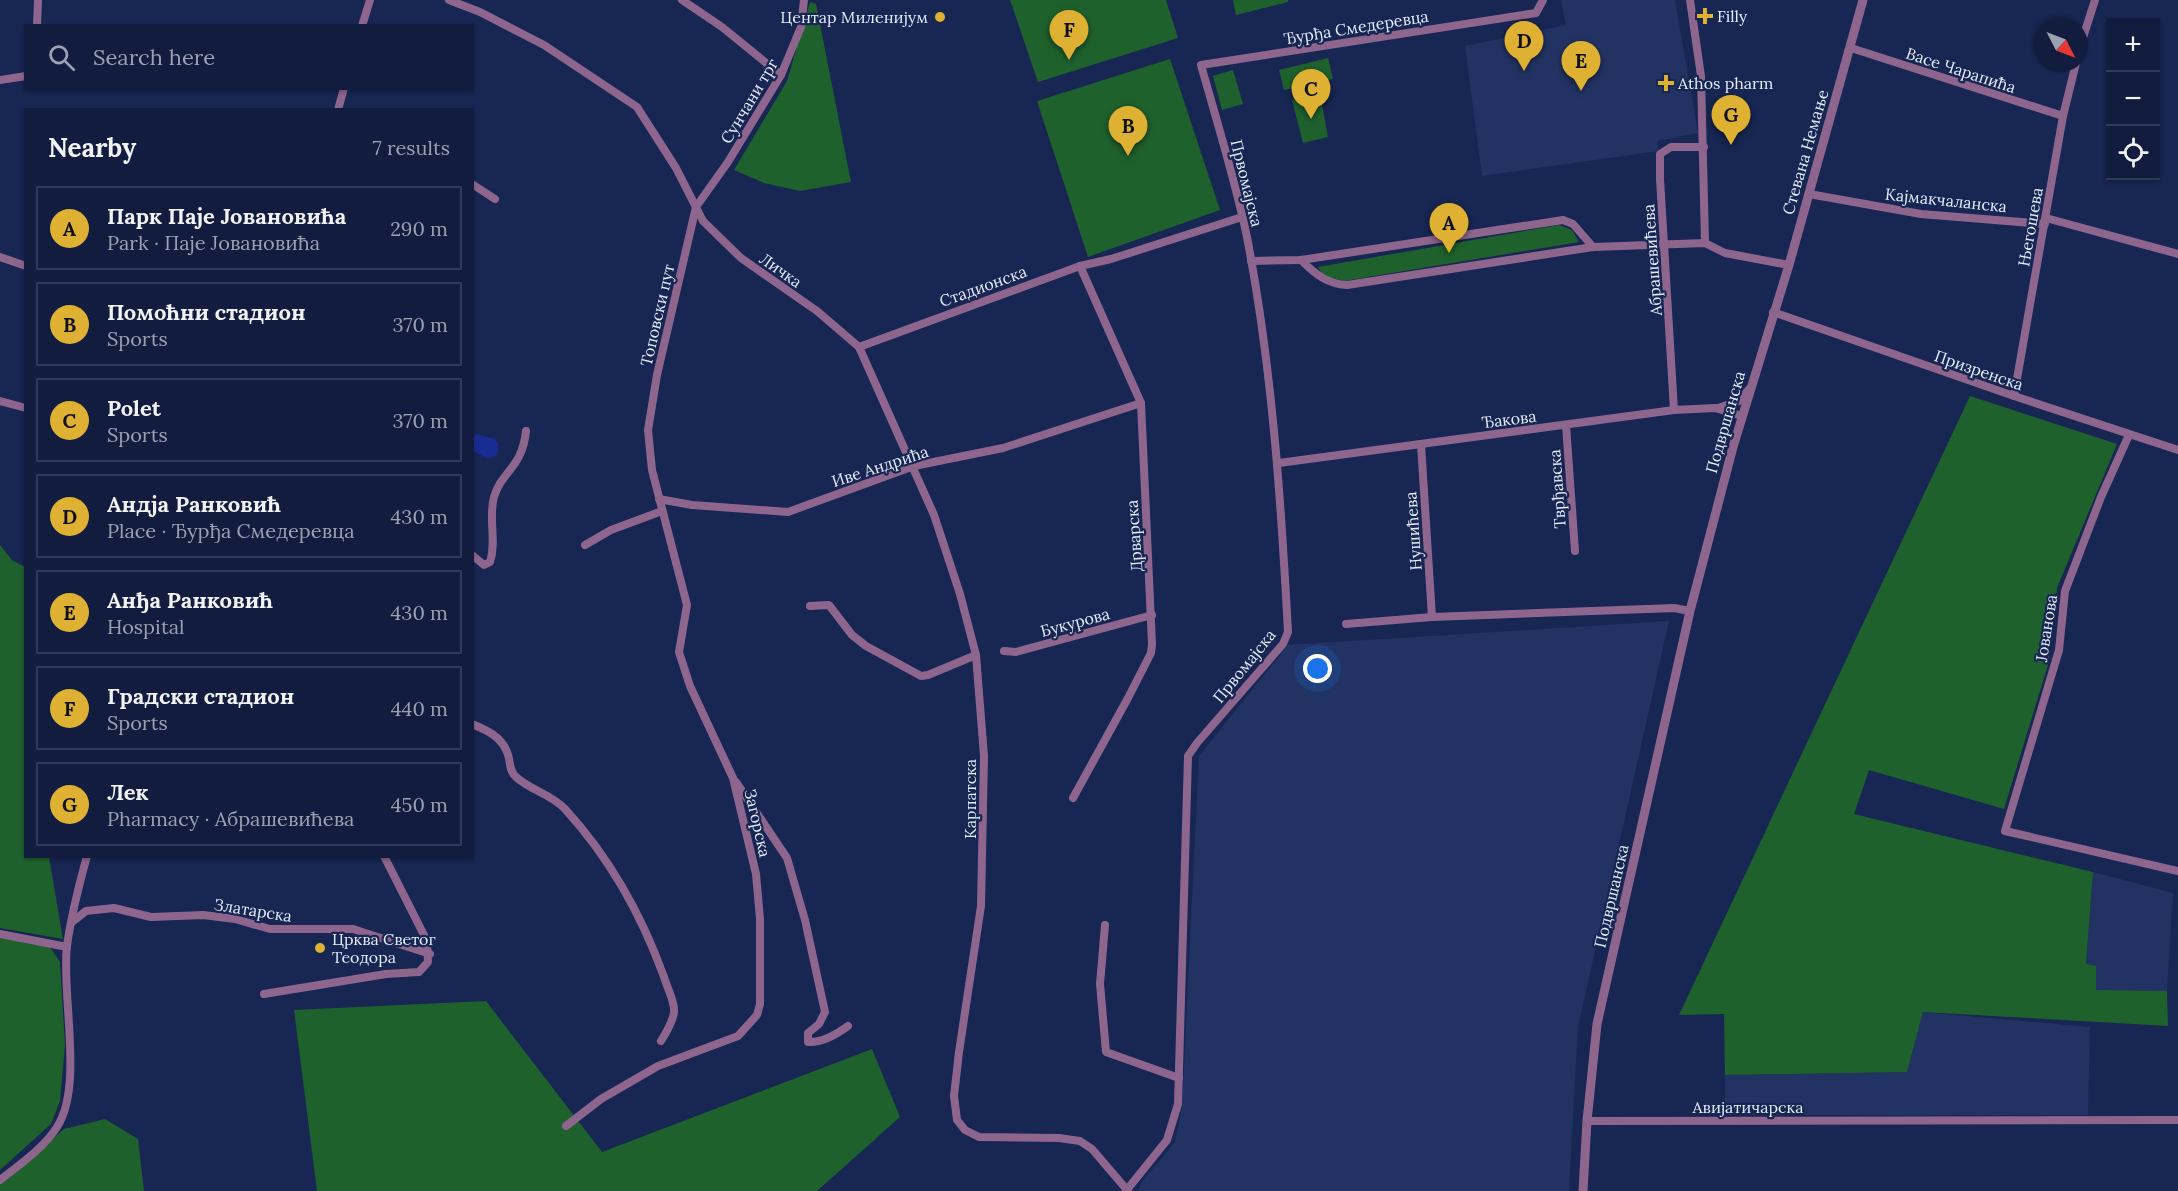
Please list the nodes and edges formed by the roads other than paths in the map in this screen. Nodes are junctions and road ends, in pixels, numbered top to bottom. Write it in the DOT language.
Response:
graph roads {
  1 [pos="38,0"];
  2 [pos="370,0"];
  3 [pos="449,0"];
  4 [pos="682,0"];
  5 [pos="804,0"];
  6 [pos="1543,0"];
  7 [pos="1690,0"];
  8 [pos="1863,0"];
  9 [pos="2094,0"];
  10 [pos="2088,20"];
  11 [pos="37,24"];
  12 [pos="363,24"];
  13 [pos="1851,48"];
  14 [pos="1201,65"];
  15 [pos="2074,72"];
  16 [pos="24,75"];
  17 [pos="781,75"];
  18 [pos="0,80"];
  19 [pos="343,90"];
  20 [pos="339,108"];
  21 [pos="2062,116"];
  22 [pos="1704,147"];
  23 [pos="474,185"];
  24 [pos="1809,194"];
  25 [pos="495,199"];
  26 [pos="696,207"];
  27 [pos="1242,217"];
  28 [pos="2046,221"];
  29 [pos="1705,243"];
  30 [pos="1664,244"];
  31 [pos="1593,247"];
  32 [pos="2178,254"];
  33 [pos="0,257"];
  34 [pos="1301,260"];
  35 [pos="1251,261"];
  36 [pos="24,265"];
  37 [pos="1789,265"];
  38 [pos="1080,266"];
  39 [pos="1773,312"];
  40 [pos="859,347"];
  41 [pos="1751,387"];
  42 [pos="2014,396"];
  43 [pos="0,401"];
  44 [pos="1141,403"];
  45 [pos="24,407"];
  46 [pos="1715,408"];
  47 [pos="1674,410"];
  48 [pos="1742,416"];
  49 [pos="1566,425"];
  50 [pos="648,430"];
  51 [pos="526,431"];
  52 [pos="2129,435"];
  53 [pos="1421,444"];
  54 [pos="2178,450"];
  55 [pos="1279,463"];
  56 [pos="914,466"];
  57 [pos="659,500"];
  58 [pos="662,511"];
  59 [pos="585,545"];
  60 [pos="1575,551"];
  61 [pos="474,557"];
  62 [pos="810,606"];
  63 [pos="1690,611"];
  64 [pos="1152,615"];
  65 [pos="1432,616"];
  66 [pos="1346,624"];
  67 [pos="1004,651"];
  68 [pos="976,655"];
  69 [pos="474,725"];
  70 [pos="733,778"];
  71 [pos="1073,798"];
  72 [pos="87,858"];
  73 [pos="385,858"];
  74 [pos="2178,871"];
  75 [pos="72,922"];
  76 [pos="1105,925"];
  77 [pos="0,934"];
  78 [pos="67,947"];
  79 [pos="430,954"];
  80 [pos="264,994"];
  81 [pos="848,1026"];
  82 [pos="662,1041"];
  83 [pos="1179,1078"];
  84 [pos="2178,1120"];
  85 [pos="1587,1121"];
  86 [pos="566,1126"];
  87 [pos="0,1180"];
  88 [pos="1127,1190"];
  89 [pos="1583,1191"];
  1 -- 11 [label="street"];
  2 -- 12 [label="street"];
  3 -- 26 [label="street, Личка"];
  4 -- 17 [label="street"];
  5 -- 17 [label="street, Сунчани трг"];
  6 -- 14 [label="street, Ђурђа Смедеревца"];
  7 -- 22 [label="street"];
  8 -- 13 [label="street, Стевана Немање"];
  9 -- 10 [label="street"];
  13 -- 21 [label="street, Васе Чарапића"];
  13 -- 24 [label="street, Стевана Немање"];
  14 -- 27 [label="street, Првомајска"];
  15 -- 21 [label="street, Његошева"];
  16 -- 18 [label="street"];
  17 -- 26 [label="street, Сунчани трг"];
  19 -- 20 [label="street"];
  21 -- 28 [label="street, Његошева"];
  22 -- 29 [label="street"];
  22 -- 30 [label="street, Абрашевићева"];
  23 -- 25 [label="street"];
  24 -- 28 [label="street, Кајмакчаланска"];
  24 -- 37 [label="street, Стевана Немање"];
  26 -- 40 [label="street, Личка"];
  26 -- 50 [label="street, Топовски пут"];
  27 -- 35 [label="street, Првомајска"];
  27 -- 38 [label="street, Стадионска"];
  28 -- 32 [label="street, Кајмакчаланска"];
  28 -- 42 [label="street, Његошева"];
  29 -- 30 [label="street"];
  29 -- 37 [label="street"];
  30 -- 31 [label="street"];
  30 -- 47 [label="street, Абрашевићева"];
  31 -- 34 [label="street"];
  31 -- 34 [label="street"];
  33 -- 36 [label="street"];
  34 -- 35 [label="street"];
  35 -- 55 [label="street, Првомајска"];
  37 -- 39 [label="street, Стевана Немање"];
  38 -- 40 [label="street, Стадионска"];
  38 -- 44 [label="street, Дрварска"];
  39 -- 41 [label="street, Подвршанска"];
  39 -- 42 [label="street, Призренска"];
  40 -- 56 [label="street"];
  41 -- 46 [label="street"];
  41 -- 48 [label="street, Подвршанска"];
  42 -- 52 [label="street, Призренска"];
  43 -- 45 [label="street"];
  44 -- 56 [label="street, Иве Андрића"];
  44 -- 64 [label="street, Дрварска"];
  46 -- 47 [label="street, Ђакова"];
  46 -- 48 [label="street, Ђакова"];
  47 -- 49 [label="street, Ђакова"];
  48 -- 63 [label="street, Подвршанска"];
  49 -- 53 [label="street, Ђакова"];
  49 -- 60 [label="street, Тврђавска"];
  50 -- 57 [label="street, Загорска"];
  51 -- 61 [label="street"];
  52 -- 54 [label="street, Призренска"];
  52 -- 74 [label="street, Јованова"];
  53 -- 55 [label="street, Ђакова"];
  53 -- 65 [label="street, Нушићева"];
  55 -- 83 [label="street, Првомајска"];
  56 -- 57 [label="street, Иве Андрића"];
  56 -- 68 [label="street, Карпатска"];
  57 -- 58 [label="street, Загорска"];
  58 -- 59 [label="street"];
  58 -- 70 [label="street, Загорска"];
  62 -- 68 [label="street"];
  63 -- 65 [label="street"];
  63 -- 85 [label="street, Подвршанска"];
  64 -- 67 [label="street, Букурова"];
  64 -- 71 [label="street, Дрварска"];
  65 -- 66 [label="street"];
  68 -- 88 [label="street, Карпатска"];
  69 -- 82 [label="street"];
  70 -- 81 [label="street"];
  70 -- 86 [label="street, Загорска"];
  72 -- 75 [label="street"];
  73 -- 79 [label="street"];
  75 -- 78 [label="street"];
  75 -- 79 [label="street, Златарска"];
  76 -- 83 [label="street"];
  77 -- 78 [label="street"];
  78 -- 87 [label="street"];
  79 -- 80 [label="street"];
  83 -- 88 [label="street, Првомајска"];
  84 -- 85 [label="street, Авијатичарска"];
  85 -- 89 [label="street, Подвршанска"];
}
